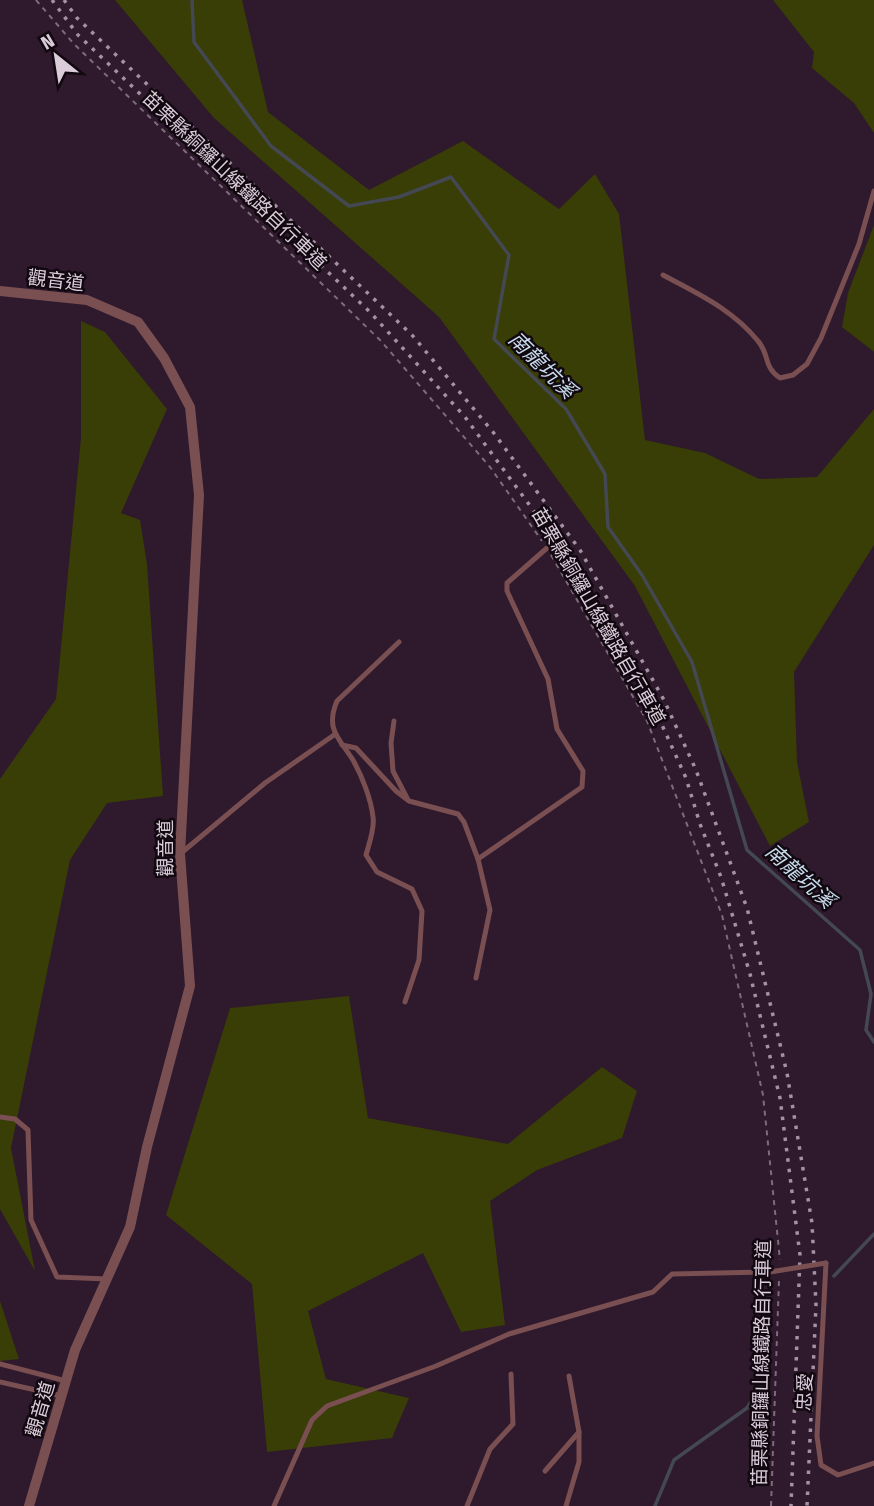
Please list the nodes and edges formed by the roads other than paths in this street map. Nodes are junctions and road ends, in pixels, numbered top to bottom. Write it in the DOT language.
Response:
graph roads {
  1 [pos="874,191"];
  2 [pos="663,275"];
  3 [pos="0,291"];
  4 [pos="547,548"];
  5 [pos="399,642"];
  6 [pos="394,720"];
  7 [pos="334,735"];
  8 [pos="342,745"];
  9 [pos="409,801"];
  10 [pos="180,854"];
  11 [pos="478,859"];
  12 [pos="476,978"];
  13 [pos="405,1002"];
  14 [pos="0,1117"];
  15 [pos="107,1279"];
  16 [pos="0,1364"];
  17 [pos="511,1374"];
  18 [pos="569,1376"];
  19 [pos="66,1381"];
  20 [pos="0,1382"];
  21 [pos="62,1396"];
  22 [pos="579,1432"];
  23 [pos="874,1463"];
  24 [pos="545,1471"];
  25 [pos="29,1506"];
  26 [pos="274,1506"];
  27 [pos="467,1506"];
  28 [pos="566,1506"];
  1 -- 2 [label="lane"];
  3 -- 10 [label="street, 觀音道"];
  4 -- 11 [label="lane"];
  5 -- 7 [label="lane"];
  6 -- 9 [label="lane"];
  7 -- 8 [label="lane"];
  7 -- 10 [label="lane"];
  8 -- 9 [label="lane"];
  8 -- 13 [label="lane"];
  9 -- 11 [label="lane"];
  10 -- 15 [label="street, 觀音道"];
  11 -- 12 [label="lane"];
  14 -- 15 [label="lane"];
  15 -- 19 [label="street, 觀音道"];
  16 -- 19 [label="lane"];
  17 -- 27 [label="lane"];
  18 -- 22 [label="lane"];
  19 -- 21 [label="street, 觀音道"];
  20 -- 21 [label="lane"];
  21 -- 25 [label="street, 觀音道"];
  22 -- 24 [label="lane"];
  22 -- 28 [label="lane"];
  23 -- 26 [label="lane, 忠愛, bridge"];
}
